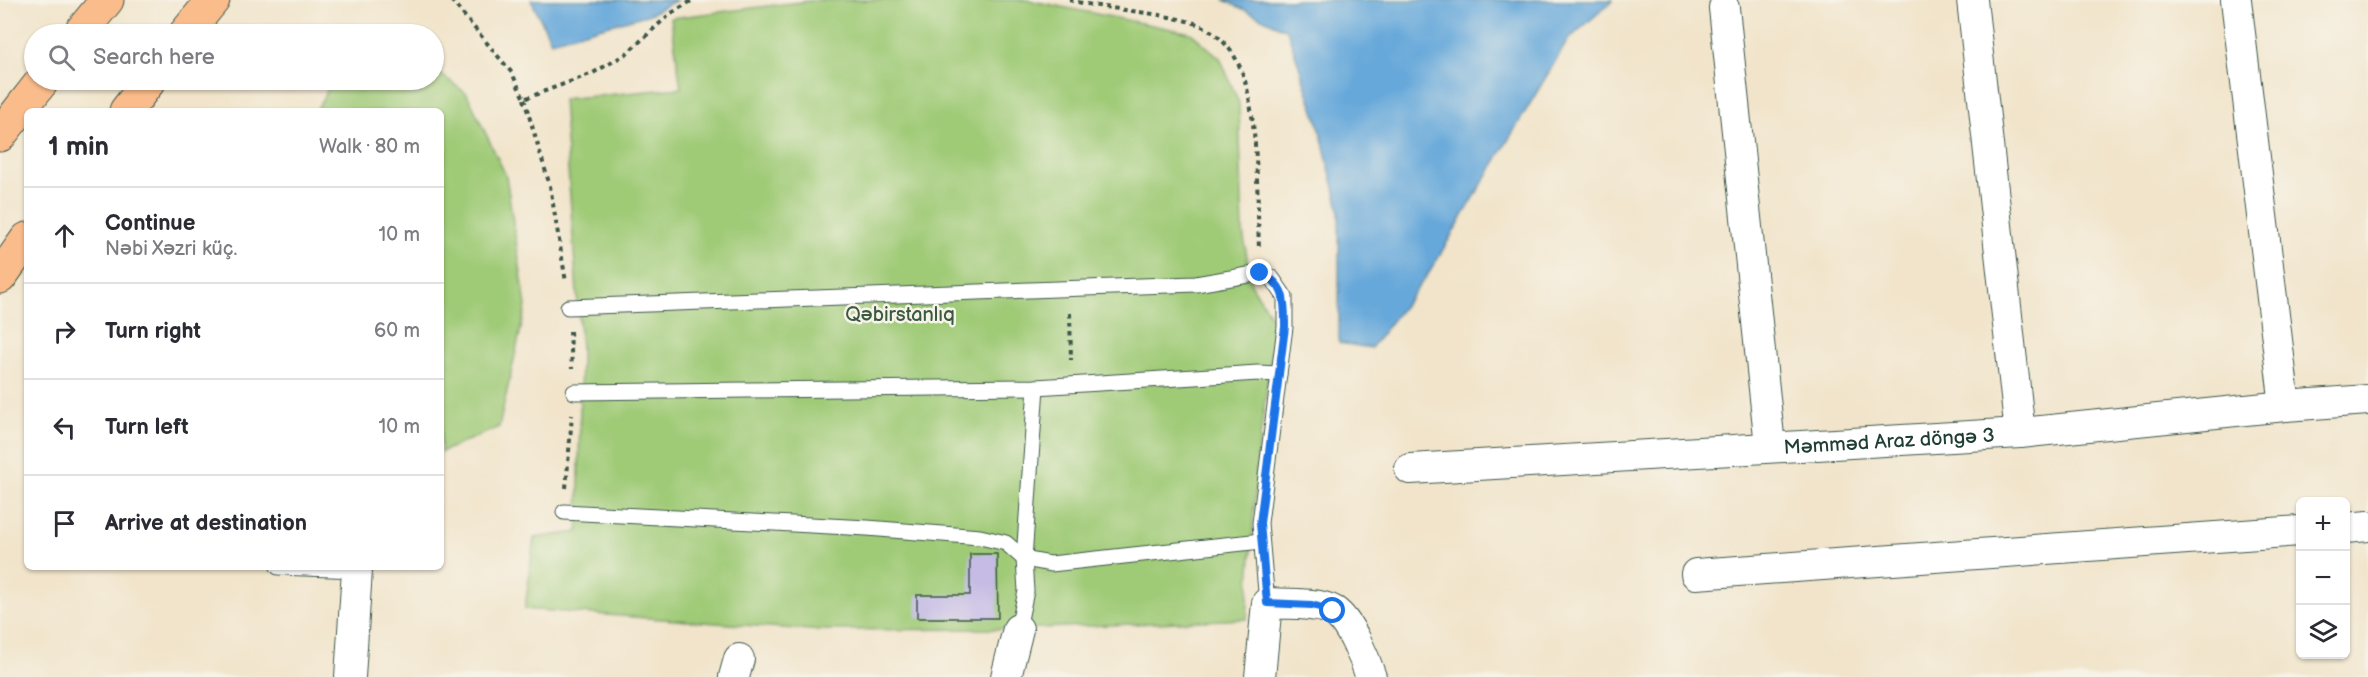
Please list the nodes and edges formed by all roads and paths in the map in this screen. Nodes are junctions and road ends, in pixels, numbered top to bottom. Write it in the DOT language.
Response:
graph roads {
  1 [pos="107,0"];
  2 [pos="213,0"];
  3 [pos="451,0"];
  4 [pos="693,0"];
  5 [pos="1069,0"];
  6 [pos="1972,0"];
  7 [pos="2236,0"];
  8 [pos="1724,8"];
  9 [pos="87,24"];
  10 [pos="193,24"];
  11 [pos="36,90"];
  12 [pos="142,90"];
  13 [pos="128,108"];
  14 [pos="0,135"];
  15 [pos="24,244"];
  16 [pos="1260,273"];
  17 [pos="0,277"];
  18 [pos="1070,288"];
  19 [pos="568,307"];
  20 [pos="1279,374"];
  21 [pos="1071,385"];
  22 [pos="1036,387"];
  23 [pos="574,392"];
  24 [pos="2368,400"];
  25 [pos="2285,406"];
  26 [pos="2020,433"];
  27 [pos="1770,446"];
  28 [pos="1410,469"];
  29 [pos="564,512"];
  30 [pos="2368,526"];
  31 [pos="2350,528"];
  32 [pos="2296,531"];
  33 [pos="1261,541"];
  34 [pos="1024,559"];
  35 [pos="357,570"];
  36 [pos="1696,574"];
  37 [pos="1267,603"];
  38 [pos="1018,629"];
  39 [pos="350,677"];
  40 [pos="1006,677"];
  41 [pos="1260,677"];
  42 [pos="1371,677"];
  1 -- 9 [label="highway"];
  2 -- 10 [label="highway"];
  3 -- 4 [label="path"];
  5 -- 16 [label="path"];
  6 -- 26 [label="street"];
  7 -- 25 [label="street"];
  8 -- 27 [label="street"];
  11 -- 14 [label="highway"];
  12 -- 13 [label="highway"];
  15 -- 17 [label="highway"];
  16 -- 18 [label="lane"];
  16 -- 20 [label="lane"];
  18 -- 19 [label="lane"];
  18 -- 21 [label="path"];
  20 -- 21 [label="lane"];
  20 -- 33 [label="lane"];
  21 -- 22 [label="lane"];
  22 -- 23 [label="lane"];
  22 -- 34 [label="lane"];
  24 -- 25 [label="street, Məmməd Araz döngə 3"];
  25 -- 26 [label="street, Məmməd Araz döngə 3"];
  26 -- 27 [label="street, Məmməd Araz döngə 3"];
  27 -- 28 [label="street, Məmməd Araz döngə 3"];
  29 -- 34 [label="lane"];
  30 -- 31 [label="street"];
  32 -- 36 [label="street"];
  33 -- 34 [label="lane"];
  33 -- 37 [label="lane"];
  34 -- 38 [label="lane"];
  35 -- 39 [label="street"];
  37 -- 41 [label="street"];
  37 -- 42 [label="street"];
  38 -- 40 [label="street"];
}
